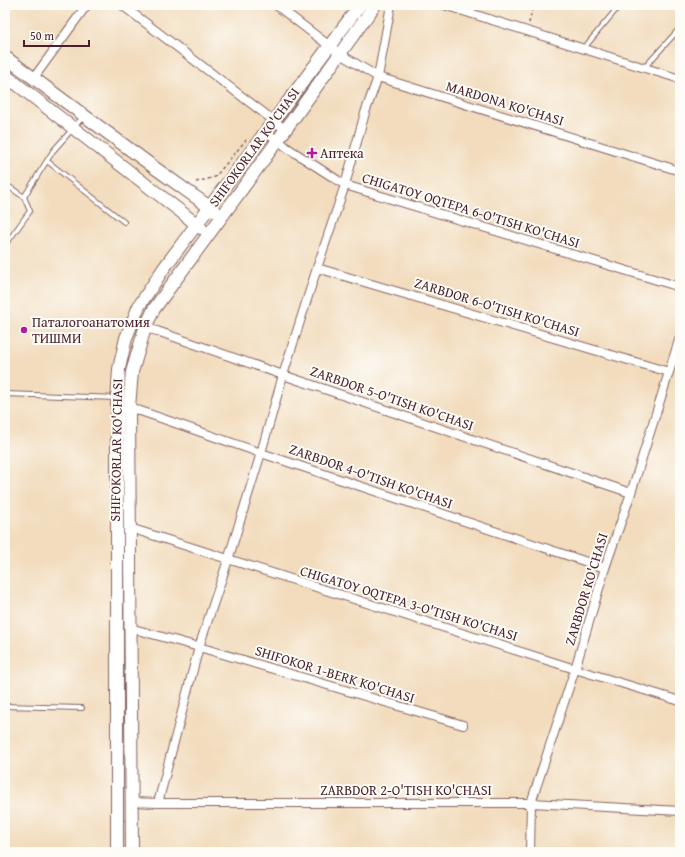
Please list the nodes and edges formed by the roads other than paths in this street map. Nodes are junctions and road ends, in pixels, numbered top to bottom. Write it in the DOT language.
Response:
graph roads {
  1 [pos="86,5"];
  2 [pos="122,5"];
  3 [pos="276,5"];
  4 [pos="360,5"];
  5 [pos="375,5"];
  6 [pos="391,5"];
  7 [pos="444,5"];
  8 [pos="620,5"];
  9 [pos="680,28"];
  10 [pos="330,46"];
  11 [pos="584,49"];
  12 [pos="340,54"];
  13 [pos="5,57"];
  14 [pos="644,68"];
  15 [pos="378,77"];
  16 [pos="10,78"];
  17 [pos="33,79"];
  18 [pos="680,79"];
  19 [pos="5,94"];
  20 [pos="84,116"];
  21 [pos="274,120"];
  22 [pos="74,128"];
  23 [pos="286,130"];
  24 [pos="265,133"];
  25 [pos="278,140"];
  26 [pos="5,161"];
  27 [pos="47,161"];
  28 [pos="5,166"];
  29 [pos="680,171"];
  30 [pos="5,184"];
  31 [pos="345,185"];
  32 [pos="24,197"];
  33 [pos="209,206"];
  34 [pos="222,216"];
  35 [pos="124,222"];
  36 [pos="196,224"];
  37 [pos="209,234"];
  38 [pos="5,243"];
  39 [pos="317,268"];
  40 [pos="680,287"];
  41 [pos="145,328"];
  42 [pos="680,337"];
  43 [pos="669,372"];
  44 [pos="283,375"];
  45 [pos="5,394"];
  46 [pos="117,398"];
  47 [pos="129,407"];
  48 [pos="261,453"];
  49 [pos="631,493"];
  50 [pos="130,528"];
  51 [pos="228,560"];
  52 [pos="605,568"];
  53 [pos="130,628"];
  54 [pos="199,647"];
  55 [pos="575,669"];
  56 [pos="680,700"];
  57 [pos="5,706"];
  58 [pos="82,708"];
  59 [pos="463,725"];
  60 [pos="131,802"];
  61 [pos="158,803"];
  62 [pos="531,803"];
  63 [pos="680,811"];
  64 [pos="117,852"];
  65 [pos="132,852"];
  66 [pos="530,852"];
  1 -- 17 [label="street"];
  2 -- 21 [label="street"];
  3 -- 10 [label="street, MARDONA KO'CHASI"];
  4 -- 10 [label="main road, SHIFOKORLAR KO'CHASI"];
  5 -- 12 [label="main road, SHIFOKORLAR KO'CHASI"];
  6 -- 15 [label="street"];
  7 -- 11 [label="street"];
  8 -- 11 [label="lane"];
  9 -- 14 [label="lane"];
  10 -- 12 [label="street, MARDONA KO'CHASI"];
  10 -- 21 [label="main road, SHIFOKORLAR KO'CHASI"];
  11 -- 14 [label="street"];
  12 -- 15 [label="street, MARDONA KO'CHASI"];
  12 -- 23 [label="main road, SHIFOKORLAR KO'CHASI"];
  13 -- 17 [label="main road"];
  14 -- 18 [label="street"];
  15 -- 29 [label="street, MARDONA KO'CHASI"];
  15 -- 31 [label="street"];
  16 -- 19 [label="lane"];
  16 -- 22 [label="main road"];
  17 -- 20 [label="main road"];
  20 -- 22 [label="lane"];
  20 -- 33 [label="main road"];
  21 -- 23 [label="street"];
  21 -- 24 [label="main road, SHIFOKORLAR KO'CHASI"];
  22 -- 27 [label="lane"];
  22 -- 36 [label="main road"];
  23 -- 25 [label="main road, SHIFOKORLAR KO'CHASI"];
  24 -- 25 [label="street, CHIGATOY OQTEPA 6-O'TISH KO'CHASI"];
  24 -- 33 [label="main road, SHIFOKORLAR KO'CHASI"];
  25 -- 31 [label="street, CHIGATOY OQTEPA 6-O'TISH KO'CHASI"];
  25 -- 34 [label="main road, SHIFOKORLAR KO'CHASI"];
  26 -- 28 [label="lane"];
  27 -- 32 [label="lane"];
  27 -- 35 [label="lane"];
  30 -- 32 [label="lane"];
  31 -- 39 [label="street"];
  31 -- 40 [label="street, CHIGATOY OQTEPA 6-O'TISH KO'CHASI"];
  32 -- 38 [label="lane"];
  33 -- 34 [label="main road"];
  33 -- 36 [label="main road, SHIFOKORLAR KO'CHASI"];
  34 -- 37 [label="main road, SHIFOKORLAR KO'CHASI"];
  36 -- 37 [label="main road"];
  36 -- 46 [label="main road, SHIFOKORLAR KO'CHASI"];
  37 -- 41 [label="main road, SHIFOKORLAR KO'CHASI"];
  39 -- 43 [label="street, ZARBDOR 6-O'TISH KO'CHASI"];
  39 -- 44 [label="street"];
  41 -- 44 [label="street, ZARBDOR 5-O'TISH KO'CHASI"];
  41 -- 47 [label="main road, SHIFOKORLAR KO'CHASI"];
  42 -- 43 [label="street, ZARBDOR KO'CHASI"];
  43 -- 49 [label="street, ZARBDOR KO'CHASI"];
  44 -- 48 [label="street"];
  44 -- 49 [label="street, ZARBDOR 5-O'TISH KO'CHASI"];
  45 -- 46 [label="lane"];
  46 -- 64 [label="main road, SHIFOKORLAR KO'CHASI"];
  47 -- 48 [label="street, ZARBDOR 4-O'TISH KO'CHASI"];
  47 -- 50 [label="main road, SHIFOKORLAR KO'CHASI"];
  48 -- 51 [label="street"];
  48 -- 52 [label="street, ZARBDOR 4-O'TISH KO'CHASI"];
  49 -- 52 [label="street, ZARBDOR KO'CHASI"];
  50 -- 51 [label="street, CHIGATOY OQTEPA 3-O'TISH KO'CHASI"];
  50 -- 53 [label="main road, SHIFOKORLAR KO'CHASI"];
  51 -- 54 [label="street"];
  51 -- 55 [label="street, CHIGATOY OQTEPA 3-O'TISH KO'CHASI"];
  52 -- 55 [label="street, ZARBDOR KO'CHASI"];
  53 -- 54 [label="street, SHIFOKOR 1-BERK KO'CHASI"];
  53 -- 60 [label="main road, SHIFOKORLAR KO'CHASI"];
  54 -- 59 [label="street, SHIFOKOR 1-BERK KO'CHASI"];
  54 -- 61 [label="street"];
  55 -- 56 [label="street, CHIGATOY OQTEPA 3-O'TISH KO'CHASI"];
  55 -- 62 [label="street, ZARBDOR KO'CHASI"];
  57 -- 58 [label="lane"];
  60 -- 61 [label="street, ZARBDOR 2-O'TISH KO'CHASI"];
  60 -- 65 [label="main road, SHIFOKORLAR KO'CHASI"];
  61 -- 62 [label="street, ZARBDOR 2-O'TISH KO'CHASI"];
  62 -- 63 [label="street, ZARBDOR 2-O'TISH KO'CHASI"];
  62 -- 66 [label="street, ZARBDOR KO'CHASI"];
}
